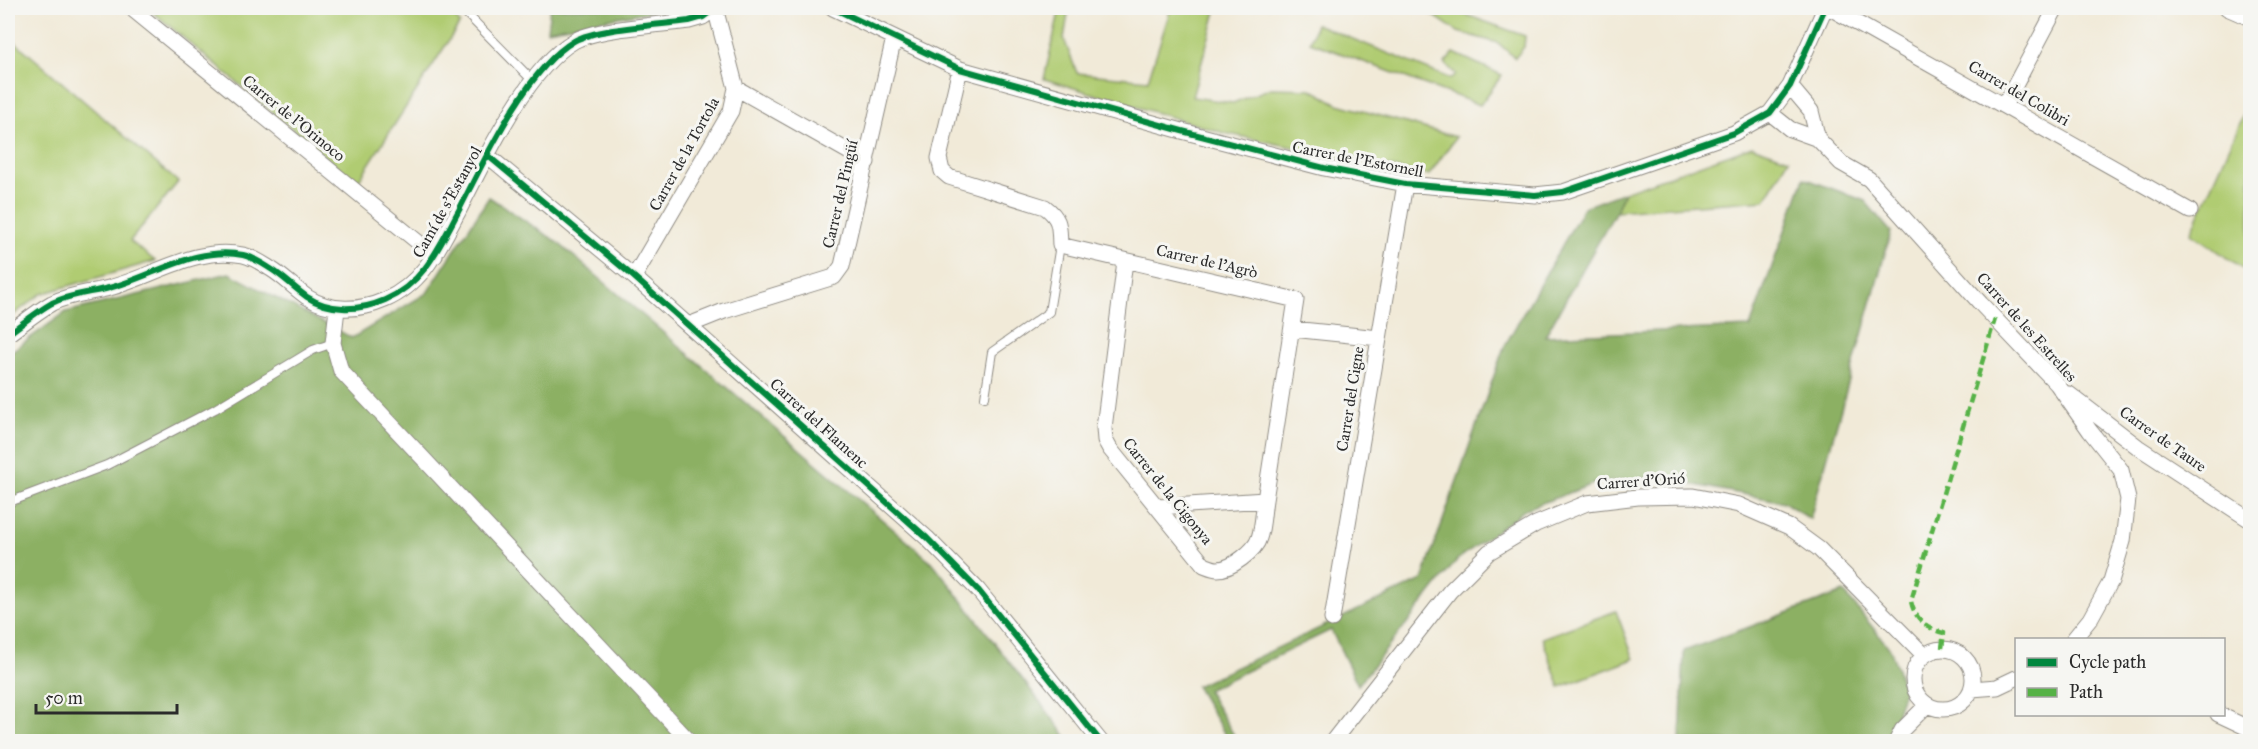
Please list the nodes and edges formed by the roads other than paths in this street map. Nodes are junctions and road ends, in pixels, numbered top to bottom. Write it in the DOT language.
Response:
graph roads {
  1 [pos="131,8"];
  2 [pos="461,8"];
  3 [pos="715,8"];
  4 [pos="833,8"];
  5 [pos="1825,8"];
  6 [pos="1830,8"];
  7 [pos="2056,8"];
  8 [pos="2227,8"];
  9 [pos="2250,18"];
  10 [pos="894,38"];
  11 [pos="960,69"];
  12 [pos="532,81"];
  13 [pos="1790,86"];
  14 [pos="735,88"];
  15 [pos="2004,105"];
  16 [pos="1770,113"];
  17 [pos="1818,139"];
  18 [pos="488,155"];
  19 [pos="867,162"];
  20 [pos="1405,184"];
  21 [pos="2190,211"];
  22 [pos="1060,245"];
  23 [pos="435,256"];
  24 [pos="1125,261"];
  25 [pos="634,277"];
  26 [pos="337,309"];
  27 [pos="689,325"];
  28 [pos="1292,329"];
  29 [pos="8,334"];
  30 [pos="1378,338"];
  31 [pos="333,343"];
  32 [pos="2057,384"];
  33 [pos="985,397"];
  34 [pos="1265,500"];
  35 [pos="12,501"];
  36 [pos="1158,507"];
  37 [pos="2250,520"];
  38 [pos="1332,619"];
  39 [pos="2074,638"];
  40 [pos="1923,655"];
  41 [pos="2015,678"];
  42 [pos="1972,689"];
  43 [pos="1927,705"];
  44 [pos="2222,716"];
  45 [pos="2250,729"];
  46 [pos="690,741"];
  47 [pos="1101,741"];
  48 [pos="1332,741"];
  49 [pos="1896,741"];
  1 -- 23 [label="street, Carrer de l'Orinoco"];
  2 -- 12 [label="lane"];
  3 -- 12 [label="street, Camí de s'Estanyol"];
  3 -- 14 [label="street, Carrer de la Tortola"];
  4 -- 10 [label="street, Carrer de l'Estornell"];
  5 -- 13 [label="street, Carrer de l'Estornell"];
  6 -- 15 [label="street, Carrer del Colibri"];
  7 -- 15 [label="street"];
  8 -- 9 [label="street"];
  10 -- 11 [label="street, Carrer de l'Estornell"];
  10 -- 19 [label="street, Carrer del Pingüí"];
  11 -- 20 [label="street, Carrer de l'Estornell"];
  11 -- 22 [label="street"];
  12 -- 18 [label="street, Camí de s'Estanyol"];
  13 -- 16 [label="street, Carrer de l'Estornell"];
  13 -- 17 [label="street, Carrer de les Estrelles"];
  14 -- 19 [label="street"];
  14 -- 25 [label="street, Carrer de la Tortola"];
  15 -- 21 [label="street, Carrer del Colibri"];
  16 -- 17 [label="street, Carrer de les Estrelles"];
  16 -- 20 [label="street, Carrer de l'Estornell"];
  17 -- 32 [label="street, Carrer de les Estrelles"];
  18 -- 23 [label="street, Camí de s'Estanyol"];
  18 -- 25 [label="street, Carrer del Flamenc"];
  19 -- 27 [label="street, Carrer del Pingüí"];
  20 -- 30 [label="street, Carrer del Cigne"];
  22 -- 24 [label="street, Carrer de l'Agrò"];
  22 -- 33 [label="lane"];
  23 -- 26 [label="street, Camí de s'Estanyol"];
  24 -- 28 [label="street, Carrer de l'Agrò"];
  24 -- 36 [label="street, Carrer de la Cigonya"];
  25 -- 27 [label="street, Carrer del Flamenc"];
  26 -- 29 [label="street, Camí de s'Estanyol"];
  26 -- 31 [label="street"];
  27 -- 47 [label="street, Carrer del Flamenc"];
  28 -- 30 [label="street"];
  28 -- 34 [label="street, Carrer de l'Agrò"];
  30 -- 38 [label="street, Carrer del Cigne"];
  31 -- 35 [label="lane"];
  31 -- 46 [label="street"];
  32 -- 37 [label="street, Carrer de Taure"];
  32 -- 39 [label="street, Carrer de les Estrelles"];
  34 -- 36 [label="street"];
  34 -- 36 [label="street, Carrer de la Cigonya"];
  40 -- 42 [label="street"];
  40 -- 43 [label="street"];
  40 -- 48 [label="street, Carrer d'Orió"];
  41 -- 42 [label="street"];
  42 -- 43 [label="street"];
  43 -- 49 [label="street"];
  44 -- 45 [label="street"];
}
